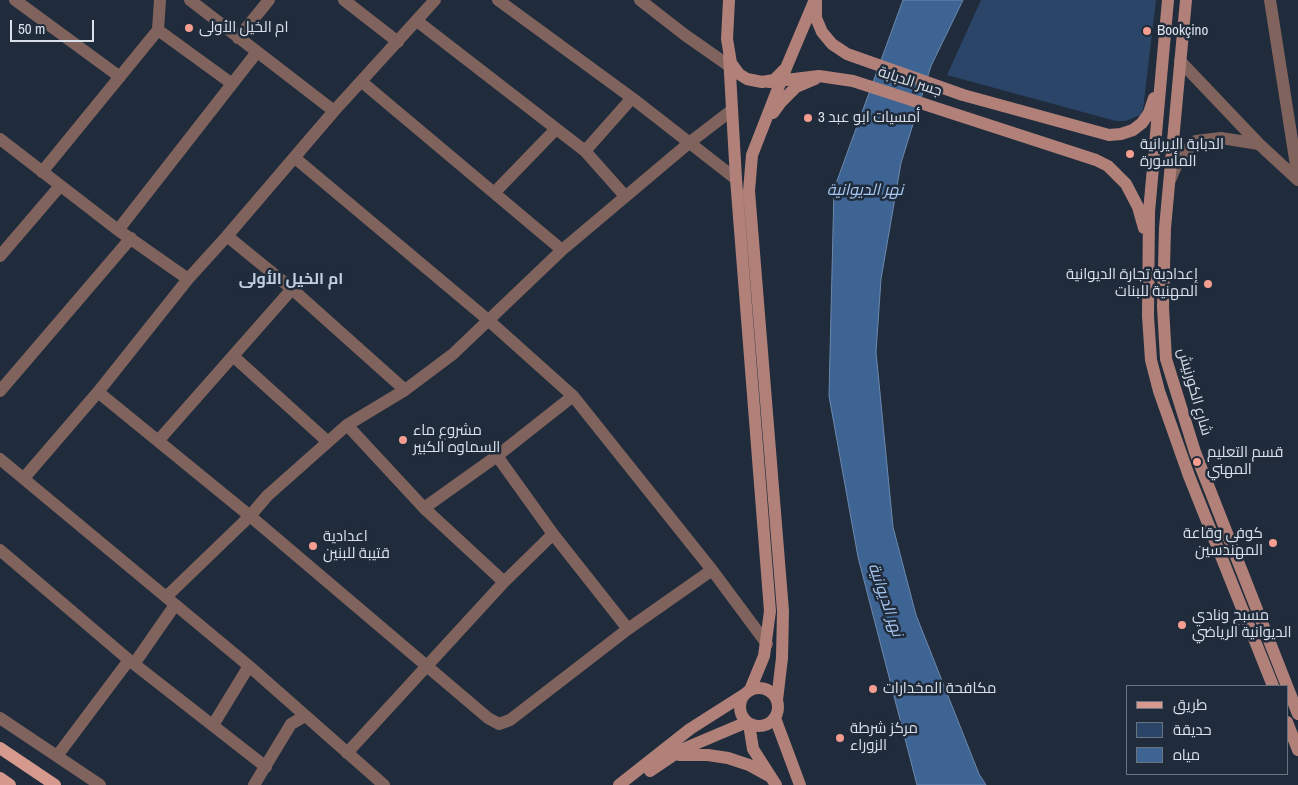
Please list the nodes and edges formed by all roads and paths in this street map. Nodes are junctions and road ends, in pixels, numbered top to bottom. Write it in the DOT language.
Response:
graph roads {
  1 [pos="15,0"];
  2 [pos="160,0"];
  3 [pos="190,0"];
  4 [pos="269,0"];
  5 [pos="344,0"];
  6 [pos="435,0"];
  7 [pos="498,0"];
  8 [pos="640,0"];
  9 [pos="729,0"];
  10 [pos="815,0"];
  11 [pos="1168,0"];
  12 [pos="1186,0"];
  13 [pos="1270,0"];
  14 [pos="1280,0"];
  15 [pos="417,21"];
  16 [pos="1274,24"];
  17 [pos="158,30"];
  18 [pos="238,38"];
  19 [pos="398,42"];
  20 [pos="257,52"];
  21 [pos="1180,61"];
  22 [pos="731,64"];
  23 [pos="778,76"];
  24 [pos="824,76"];
  25 [pos="120,77"];
  26 [pos="1161,77"];
  27 [pos="362,82"];
  28 [pos="231,83"];
  29 [pos="632,98"];
  30 [pos="732,110"];
  31 [pos="334,111"];
  32 [pos="556,129"];
  33 [pos="0,139"];
  34 [pos="689,143"];
  35 [pos="1259,144"];
  36 [pos="585,151"];
  37 [pos="752,155"];
  38 [pos="295,158"];
  39 [pos="42,172"];
  40 [pos="1170,178"];
  41 [pos="736,179"];
  42 [pos="1298,179"];
  43 [pos="60,186"];
  44 [pos="495,192"];
  45 [pos="625,196"];
  46 [pos="118,230"];
  47 [pos="227,236"];
  48 [pos="131,238"];
  49 [pos="1148,247"];
  50 [pos="562,250"];
  51 [pos="0,256"];
  52 [pos="188,279"];
  53 [pos="292,289"];
  54 [pos="486,319"];
  55 [pos="233,356"];
  56 [pos="405,390"];
  57 [pos="0,391"];
  58 [pos="98,392"];
  59 [pos="573,396"];
  60 [pos="347,425"];
  61 [pos="158,441"];
  62 [pos="328,442"];
  63 [pos="497,456"];
  64 [pos="0,459"];
  65 [pos="24,478"];
  66 [pos="424,508"];
  67 [pos="250,516"];
  68 [pos="553,534"];
  69 [pos="0,550"];
  70 [pos="712,570"];
  71 [pos="504,582"];
  72 [pos="170,601"];
  73 [pos="628,629"];
  74 [pos="767,644"];
  75 [pos="132,662"];
  76 [pos="427,665"];
  77 [pos="249,666"];
  78 [pos="1273,685"];
  79 [pos="1287,685"];
  80 [pos="1288,689"];
  81 [pos="748,692"];
  82 [pos="777,700"];
  83 [pos="1298,714"];
  84 [pos="305,716"];
  85 [pos="0,718"];
  86 [pos="775,718"];
  87 [pos="748,723"];
  88 [pos="213,725"];
  89 [pos="1288,725"];
  90 [pos="0,748"];
  91 [pos="1298,750"];
  92 [pos="347,753"];
  93 [pos="57,756"];
  94 [pos="669,756"];
  95 [pos="266,768"];
  96 [pos="0,778"];
  97 [pos="772,781"];
  98 [pos="10,785"];
  99 [pos="54,785"];
  100 [pos="100,785"];
  101 [pos="254,785"];
  102 [pos="384,785"];
  103 [pos="619,785"];
  104 [pos="632,785"];
  105 [pos="800,785"];
  1 -- 25 [label="street"];
  2 -- 17 [label="street"];
  3 -- 18 [label="street"];
  4 -- 18 [label="street"];
  5 -- 19 [label="street"];
  6 -- 15 [label="street"];
  7 -- 29 [label="street"];
  8 -- 22 [label="street"];
  9 -- 22 [label="main road"];
  10 -- 23 [label="main road"];
  10 -- 26 [label="main road, جسر الدبابة"];
  11 -- 26 [label="main road, شارع الكورنيش"];
  12 -- 21 [label="main road, شارع الكورنيش"];
  13 -- 16 [label="street"];
  14 -- 16 [label="street"];
  15 -- 19 [label="street"];
  15 -- 32 [label="street"];
  16 -- 42 [label="street"];
  17 -- 25 [label="street"];
  17 -- 28 [label="street"];
  18 -- 20 [label="street"];
  19 -- 27 [label="street"];
  20 -- 28 [label="street"];
  20 -- 31 [label="street"];
  21 -- 35 [label="street"];
  21 -- 40 [label="main road, شارع الكورنيش"];
  22 -- 23 [label="main road"];
  22 -- 30 [label="main road"];
  23 -- 24 [label="main road, جسر الدبابة"];
  23 -- 37 [label="main road"];
  24 -- 37 [label="main road"];
  24 -- 49 [label="main road, جسر الدبابة"];
  25 -- 39 [label="street"];
  26 -- 49 [label="main road, شارع الكورنيش"];
  27 -- 31 [label="street"];
  27 -- 44 [label="street"];
  28 -- 46 [label="street"];
  29 -- 34 [label="street"];
  29 -- 36 [label="street"];
  30 -- 34 [label="street"];
  30 -- 41 [label="main road"];
  31 -- 38 [label="street"];
  32 -- 36 [label="street"];
  32 -- 44 [label="street"];
  33 -- 39 [label="street"];
  34 -- 41 [label="street"];
  34 -- 45 [label="street"];
  35 -- 40 [label="street"];
  35 -- 42 [label="street"];
  36 -- 45 [label="street"];
  37 -- 82 [label="main road"];
  38 -- 47 [label="street"];
  38 -- 54 [label="street"];
  39 -- 43 [label="street"];
  40 -- 79 [label="main road, شارع الكورنيش"];
  41 -- 74 [label="main road"];
  43 -- 46 [label="street"];
  43 -- 51 [label="street"];
  44 -- 50 [label="street"];
  45 -- 50 [label="street"];
  46 -- 48 [label="street"];
  47 -- 52 [label="street"];
  47 -- 53 [label="street"];
  48 -- 52 [label="street"];
  48 -- 57 [label="street"];
  49 -- 78 [label="main road, شارع الكورنيش"];
  50 -- 54 [label="street"];
  52 -- 58 [label="street"];
  53 -- 55 [label="street"];
  53 -- 56 [label="street"];
  54 -- 56 [label="street"];
  54 -- 59 [label="street"];
  55 -- 61 [label="street"];
  55 -- 62 [label="street"];
  56 -- 60 [label="street"];
  58 -- 61 [label="street"];
  58 -- 65 [label="street"];
  59 -- 63 [label="street"];
  59 -- 70 [label="street"];
  60 -- 62 [label="street"];
  60 -- 66 [label="street"];
  61 -- 67 [label="street"];
  62 -- 67 [label="street"];
  63 -- 66 [label="street"];
  63 -- 68 [label="street"];
  64 -- 65 [label="street"];
  65 -- 72 [label="street"];
  66 -- 71 [label="street"];
  67 -- 72 [label="street"];
  67 -- 76 [label="street"];
  68 -- 71 [label="street"];
  68 -- 73 [label="street"];
  69 -- 75 [label="street"];
  70 -- 73 [label="street"];
  70 -- 74 [label="street"];
  71 -- 76 [label="street"];
  72 -- 75 [label="street"];
  72 -- 77 [label="street"];
  73 -- 76 [label="street"];
  74 -- 81 [label="main road"];
  75 -- 88 [label="street"];
  75 -- 93 [label="street"];
  76 -- 92 [label="street"];
  77 -- 84 [label="street"];
  77 -- 88 [label="street"];
  80 -- 83 [label="main road, شارع الكورنيش"];
  81 -- 82 [label="main road"];
  81 -- 87 [label="main road"];
  81 -- 103 [label="main road"];
  82 -- 86 [label="main road"];
  84 -- 92 [label="street"];
  84 -- 95 [label="street"];
  85 -- 93 [label="street"];
  86 -- 87 [label="main road"];
  86 -- 105 [label="main road"];
  87 -- 94 [label="main road"];
  87 -- 97 [label="main road"];
  88 -- 95 [label="street"];
  89 -- 91 [label="main road"];
  90 -- 99 [label="main road"];
  92 -- 102 [label="street"];
  93 -- 100 [label="street"];
  94 -- 97 [label="main road"];
  94 -- 104 [label="main road"];
  95 -- 101 [label="street"];
  96 -- 98 [label="main road"];
}
